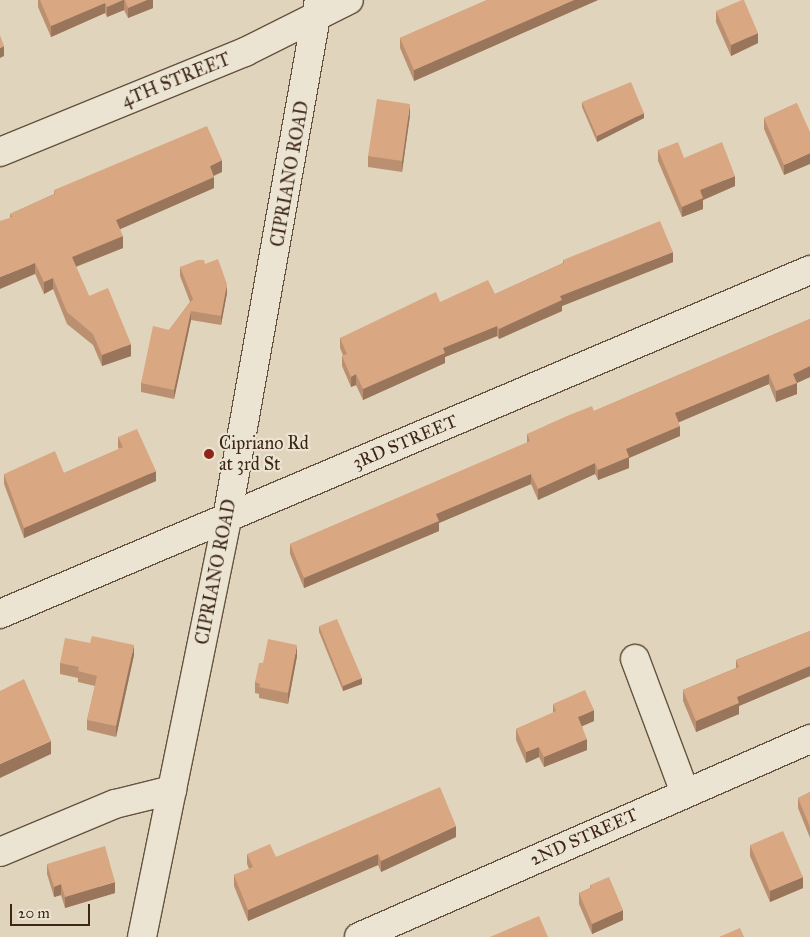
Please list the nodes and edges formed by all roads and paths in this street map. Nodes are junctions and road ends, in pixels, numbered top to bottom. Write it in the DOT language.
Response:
graph roads {
  1 [pos="349,0"];
  2 [pos="318,8"];
  3 [pos="0,152"];
  4 [pos="810,270"];
  5 [pos="227,518"];
  6 [pos="0,614"];
  7 [pos="635,659"];
  8 [pos="810,739"];
  9 [pos="172,790"];
  10 [pos="685,793"];
  11 [pos="0,852"];
  12 [pos="142,937"];
  13 [pos="358,937"];
  1 -- 2 [label="street, 4TH STREET"];
  2 -- 3 [label="street, 4TH STREET"];
  2 -- 5 [label="street, CIPRIANO ROAD"];
  4 -- 5 [label="street, 3RD STREET"];
  5 -- 6 [label="street, 3RD STREET"];
  5 -- 9 [label="street, CIPRIANO ROAD"];
  7 -- 10 [label="street"];
  8 -- 10 [label="street, 2ND STREET"];
  9 -- 11 [label="street"];
  9 -- 12 [label="street, CIPRIANO ROAD"];
  10 -- 13 [label="street, 2ND STREET"];
}
